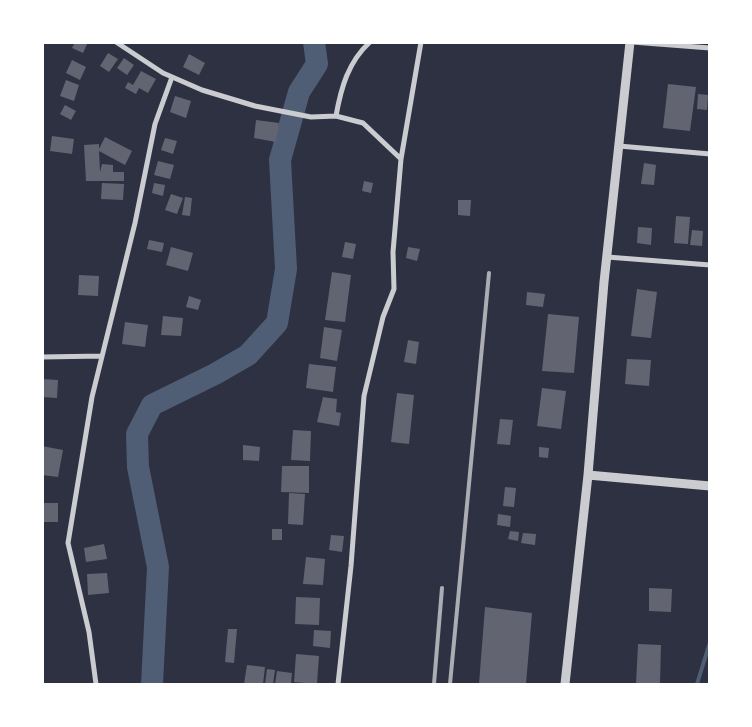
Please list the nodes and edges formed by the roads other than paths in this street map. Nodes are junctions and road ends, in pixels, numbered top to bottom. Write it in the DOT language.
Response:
graph roads {
  1 [pos="116,42"];
  2 [pos="370,42"];
  3 [pos="421,42"];
  4 [pos="631,42"];
  5 [pos="710,48"];
  6 [pos="172,77"];
  7 [pos="336,116"];
  8 [pos="619,146"];
  9 [pos="710,154"];
  10 [pos="401,159"];
  11 [pos="607,257"];
  12 [pos="710,266"];
  13 [pos="102,356"];
  14 [pos="42,357"];
  15 [pos="588,476"];
  16 [pos="710,486"];
  17 [pos="96,684"];
  18 [pos="338,684"];
  19 [pos="565,684"];
  1 -- 6 [label="street"];
  2 -- 7 [label="street"];
  3 -- 10 [label="street"];
  4 -- 5 [label="street"];
  4 -- 8 [label="street"];
  6 -- 7 [label="street"];
  6 -- 13 [label="street"];
  7 -- 10 [label="street"];
  8 -- 9 [label="street"];
  8 -- 11 [label="street"];
  10 -- 18 [label="street"];
  11 -- 12 [label="street"];
  11 -- 15 [label="street"];
  13 -- 14 [label="street"];
  13 -- 17 [label="street"];
  15 -- 16 [label="street"];
  15 -- 19 [label="street"];
}
